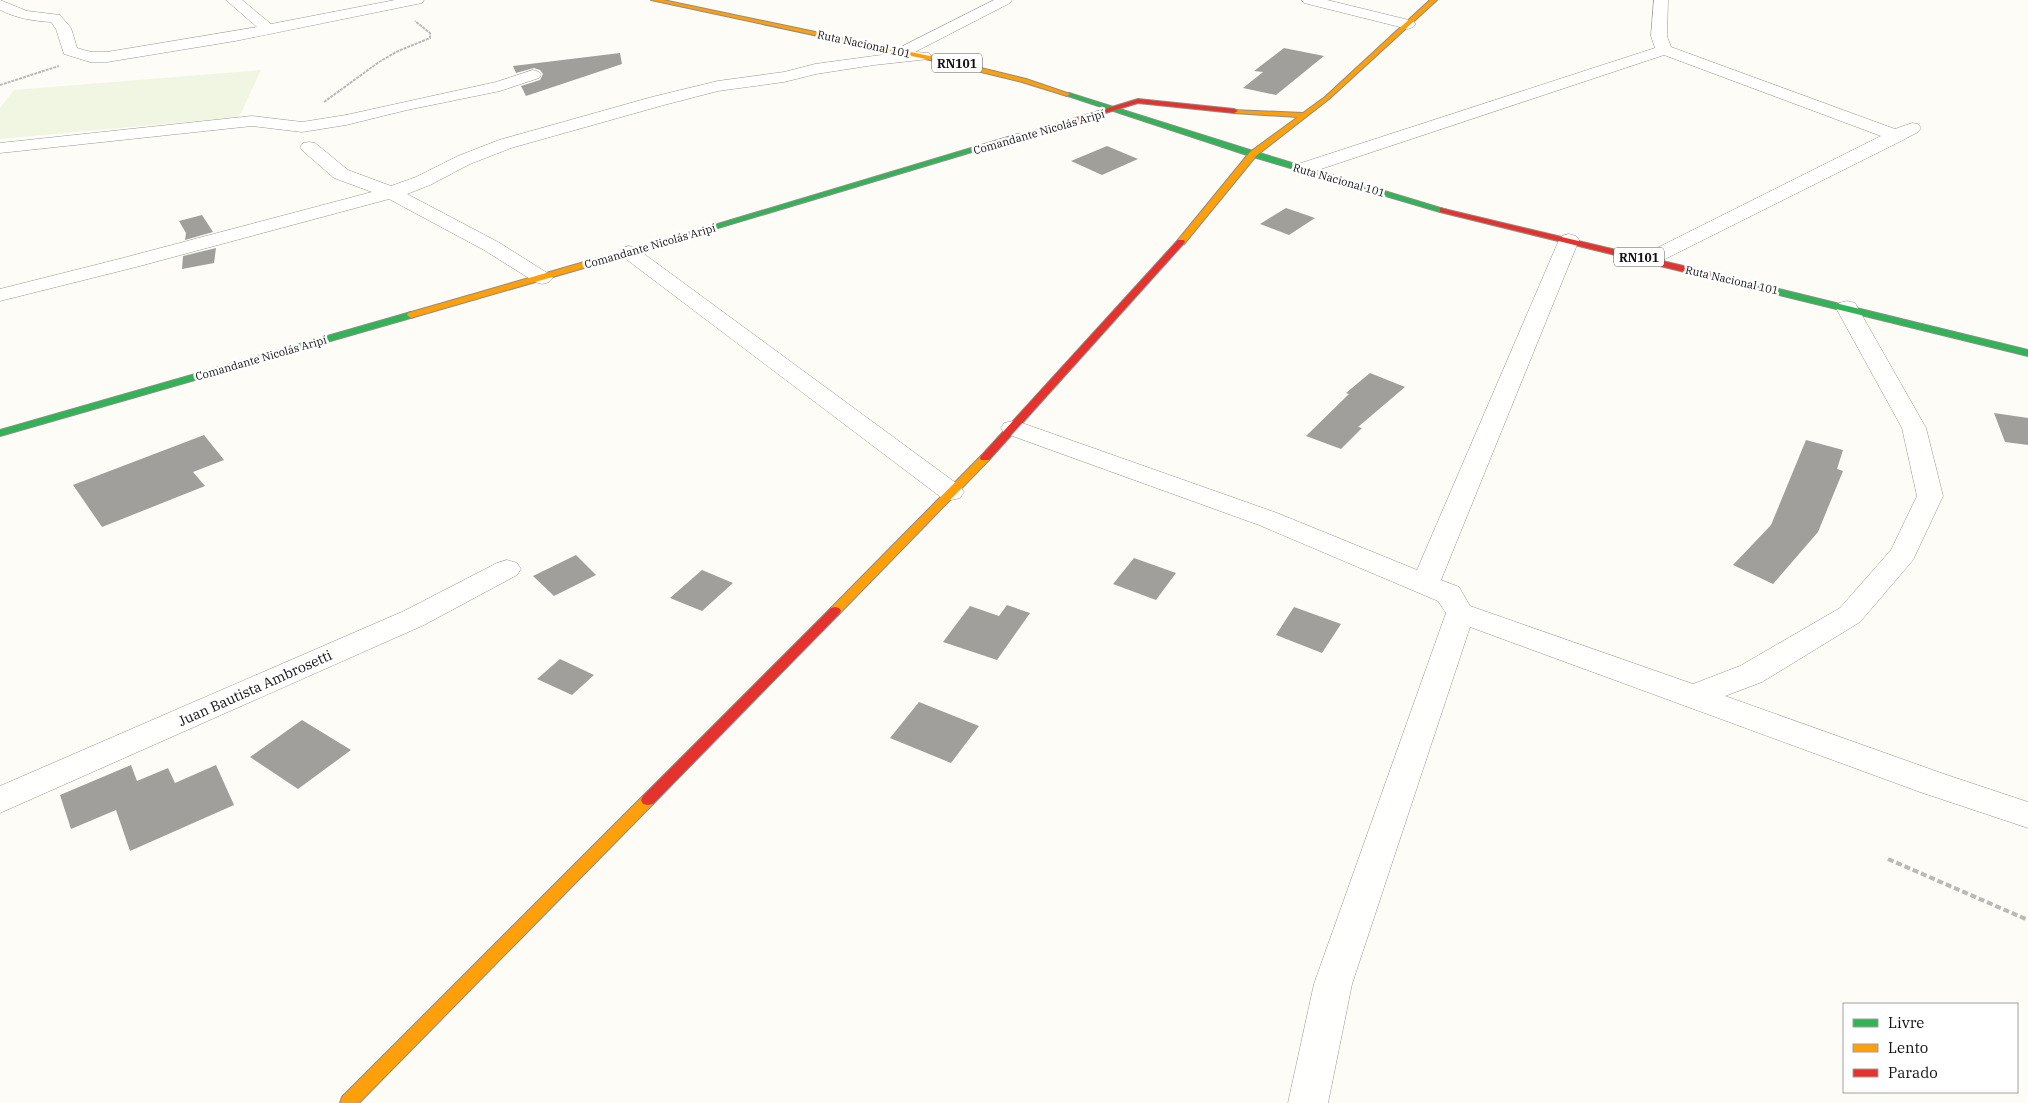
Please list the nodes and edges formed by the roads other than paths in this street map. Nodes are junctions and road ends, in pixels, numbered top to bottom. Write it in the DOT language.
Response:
graph roads {
  1 [pos="233,0"];
  2 [pos="417,0"];
  3 [pos="654,0"];
  4 [pos="1005,0"];
  5 [pos="1309,0"];
  6 [pos="1434,0"];
  7 [pos="1661,0"];
  8 [pos="0,4"];
  9 [pos="1408,24"];
  10 [pos="268,29"];
  11 [pos="1664,50"];
  12 [pos="903,52"];
  13 [pos="923,56"];
  14 [pos="533,75"];
  15 [pos="1113,110"];
  16 [pos="1305,115"];
  17 [pos="309,147"];
  18 [pos="0,148"];
  19 [pos="1253,154"];
  20 [pos="1302,169"];
  21 [pos="391,193"];
  22 [pos="1569,240"];
  23 [pos="629,252"];
  24 [pos="1648,260"];
  25 [pos="542,278"];
  26 [pos="0,295"];
  27 [pos="1846,308"];
  28 [pos="2028,353"];
  29 [pos="1013,428"];
  30 [pos="0,433"];
  31 [pos="952,492"];
  32 [pos="506,569"];
  33 [pos="1425,584"];
  34 [pos="1460,613"];
  35 [pos="1693,696"];
  36 [pos="0,800"];
  37 [pos="2028,816"];
  38 [pos="348,1103"];
  39 [pos="1308,1103"];
  1 -- 10 [label="street"];
  2 -- 10 [label="street"];
  3 -- 12 [label="street, Ruta Nacional 101 / RN101"];
  4 -- 12 [label="street"];
  5 -- 9 [label="street"];
  6 -- 9 [label="street"];
  7 -- 11 [label="street"];
  8 -- 10 [label="street"];
  9 -- 16 [label="street"];
  11 -- 20 [label="street"];
  11 -- 24 [label="street"];
  12 -- 13 [label="street, Ruta Nacional 101 / RN101"];
  13 -- 15 [label="street, Ruta Nacional 101 / RN101"];
  13 -- 21 [label="street"];
  14 -- 18 [label="street"];
  15 -- 16 [label="street, Comandante Nicolás Aripí"];
  15 -- 19 [label="street, Ruta Nacional 101 / RN101"];
  15 -- 23 [label="street, Comandante Nicolás Aripí"];
  16 -- 19 [label="street"];
  17 -- 21 [label="street"];
  19 -- 20 [label="street, Ruta Nacional 101 / RN101"];
  19 -- 29 [label="street"];
  20 -- 22 [label="street, Ruta Nacional 101 / RN101"];
  21 -- 25 [label="street"];
  21 -- 26 [label="street"];
  22 -- 24 [label="street, Ruta Nacional 101 / RN101"];
  22 -- 33 [label="street"];
  23 -- 25 [label="street, Comandante Nicolás Aripí"];
  23 -- 31 [label="street"];
  24 -- 27 [label="street, Ruta Nacional 101 / RN101"];
  25 -- 30 [label="street, Comandante Nicolás Aripí"];
  27 -- 28 [label="street, Ruta Nacional 101 / RN101"];
  27 -- 35 [label="street"];
  29 -- 31 [label="street"];
  29 -- 33 [label="street"];
  31 -- 38 [label="street"];
  32 -- 36 [label="street, Juan Bautista Ambrosetti"];
  33 -- 34 [label="street"];
  34 -- 35 [label="street"];
  34 -- 39 [label="street"];
  35 -- 37 [label="street"];
}
